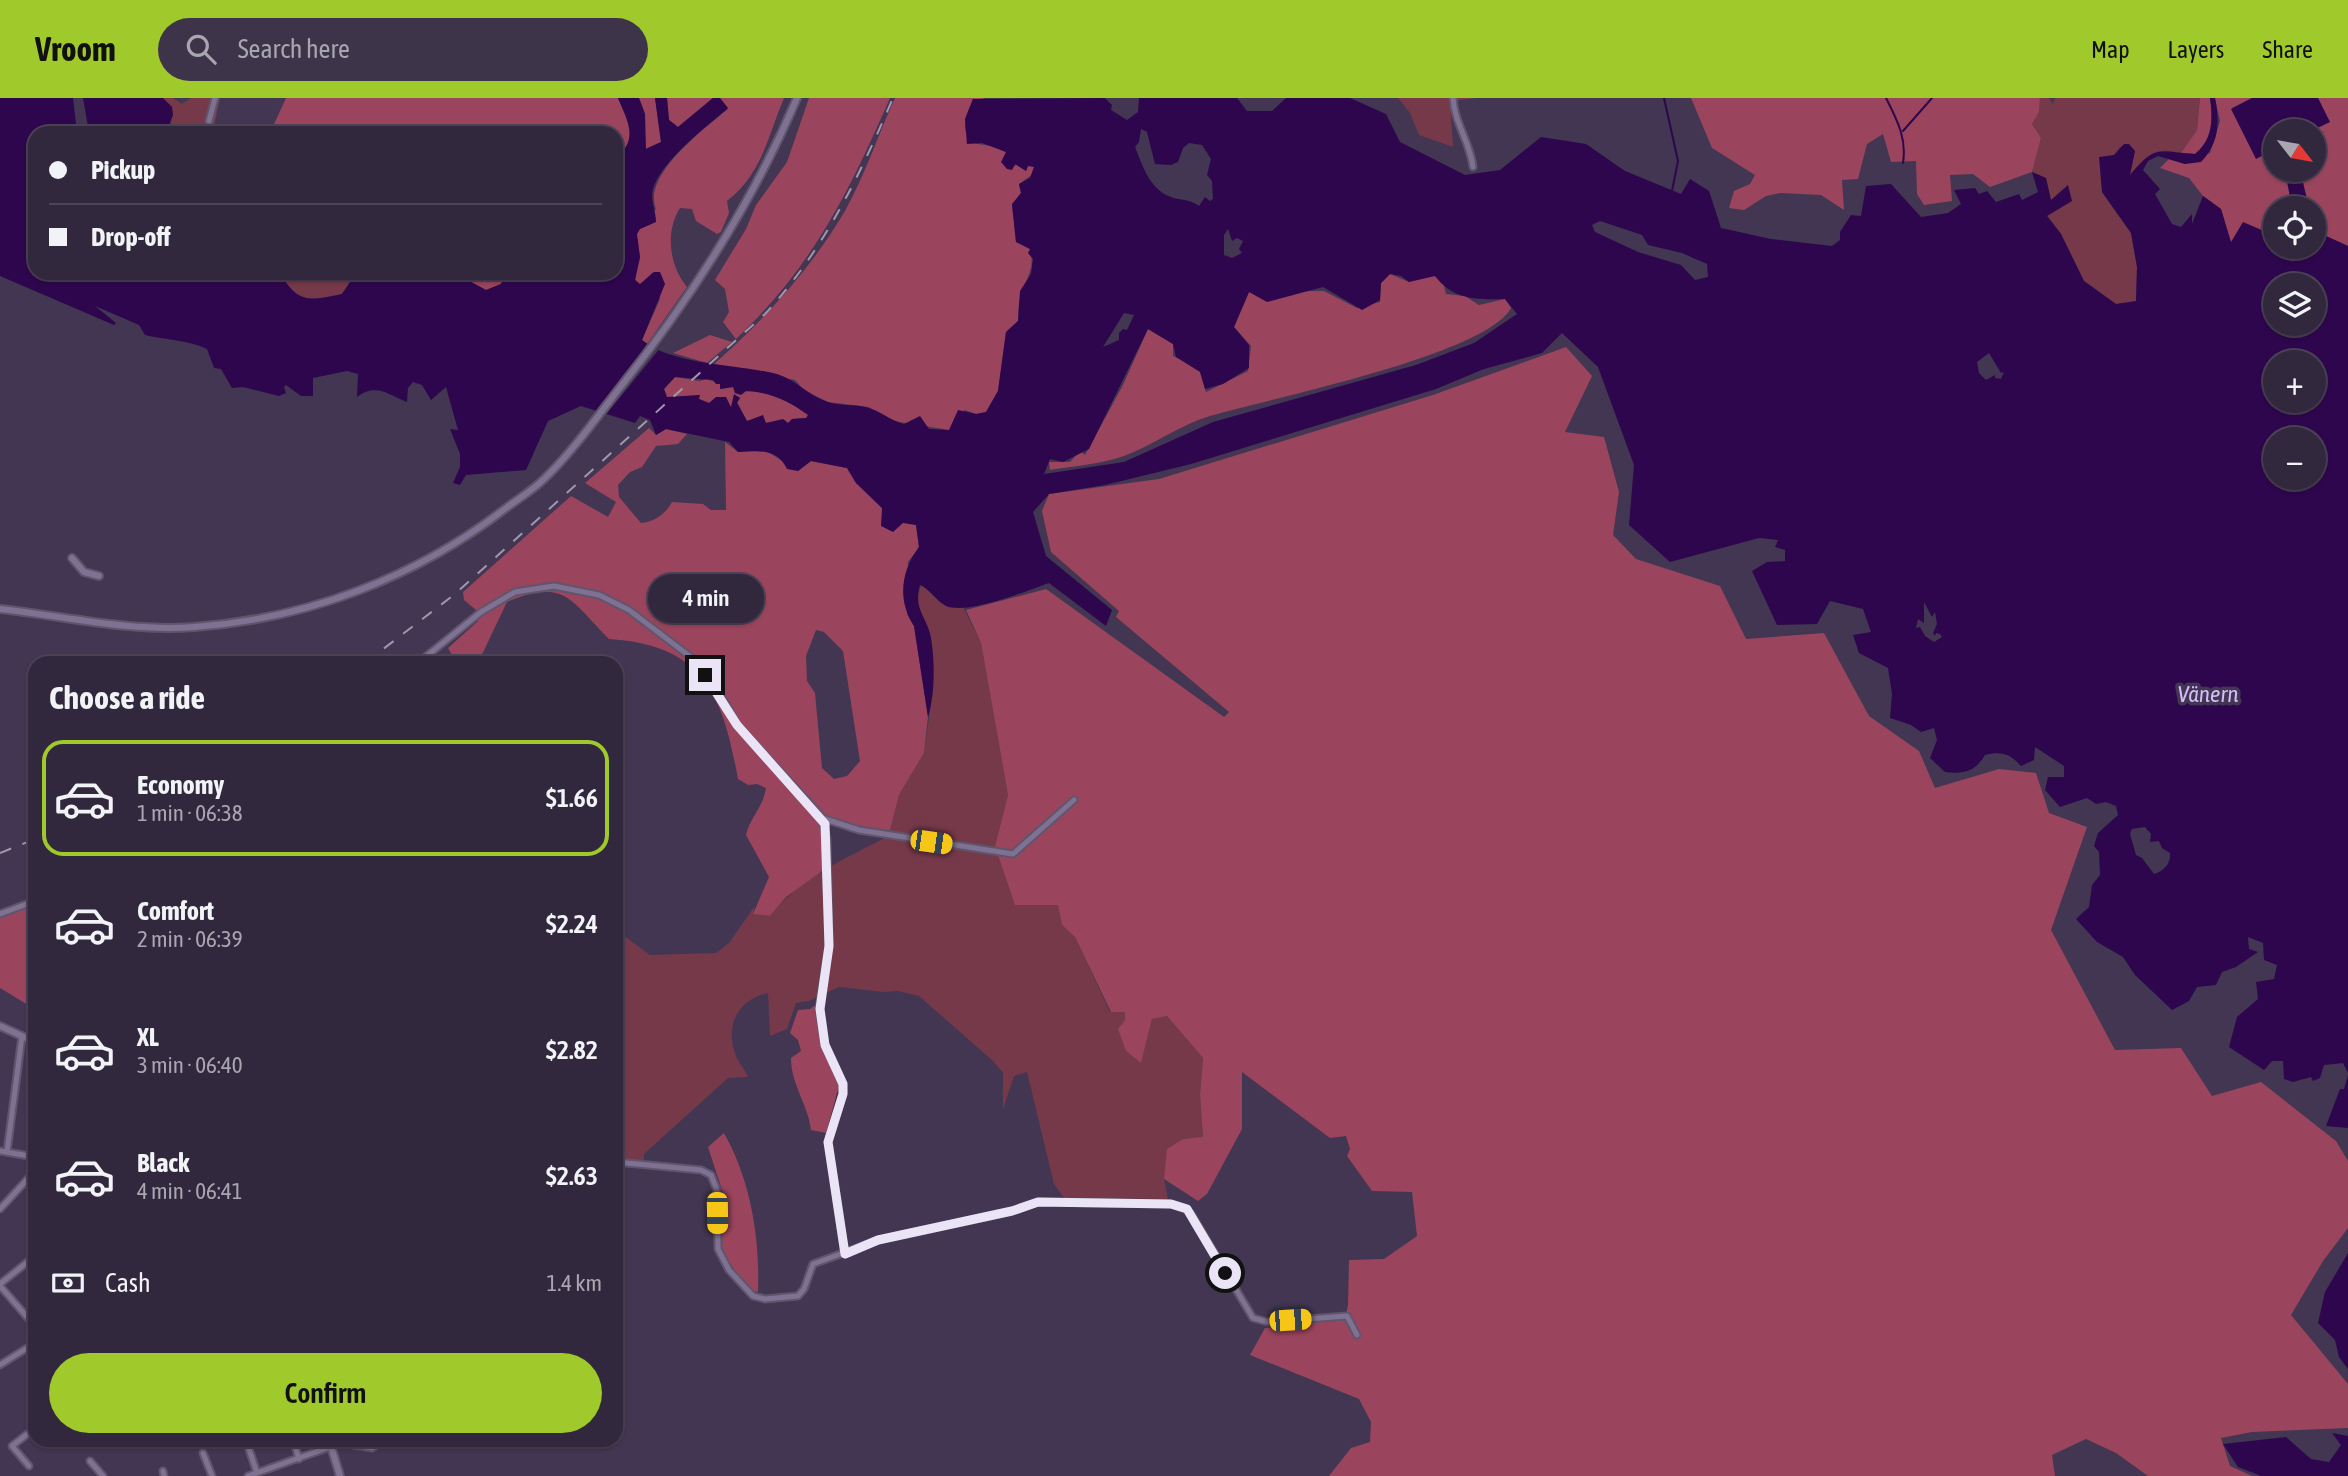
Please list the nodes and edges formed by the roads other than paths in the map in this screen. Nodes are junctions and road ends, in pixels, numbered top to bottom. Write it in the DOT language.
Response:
graph roads {
  1 [pos="215,98"];
  2 [pos="797,98"];
  3 [pos="1453,98"];
  4 [pos="209,121"];
  5 [pos="1473,167"];
  6 [pos="72,558"];
  7 [pos="99,576"];
  8 [pos="0,609"];
  9 [pos="427,656"];
  10 [pos="1074,800"];
  11 [pos="822,818"];
  12 [pos="28,904"];
  13 [pos="0,914"];
  14 [pos="0,1026"];
  15 [pos="22,1036"];
  16 [pos="28,1039"];
  17 [pos="3,1152"];
  18 [pos="28,1156"];
  19 [pos="623,1164"];
  20 [pos="28,1179"];
  21 [pos="0,1209"];
  22 [pos="845,1254"];
  23 [pos="28,1262"];
  24 [pos="0,1285"];
  25 [pos="28,1318"];
  26 [pos="1357,1335"];
  27 [pos="28,1347"];
  28 [pos="0,1365"];
  29 [pos="28,1433"];
  30 [pos="248,1447"];
  31 [pos="295,1447"];
  32 [pos="324,1447"];
  33 [pos="331,1447"];
  34 [pos="204,1453"];
  35 [pos="299,1459"];
  36 [pos="90,1461"];
  37 [pos="29,1466"];
  38 [pos="257,1473"];
  39 [pos="103,1476"];
  40 [pos="212,1476"];
  41 [pos="248,1476"];
  42 [pos="340,1476"];
  1 -- 4 [label="street"];
  2 -- 8 [label="street"];
  3 -- 5 [label="street"];
  6 -- 7 [label="street"];
  9 -- 11 [label="street"];
  10 -- 11 [label="street"];
  11 -- 22 [label="street"];
  12 -- 13 [label="street"];
  14 -- 15 [label="street"];
  15 -- 16 [label="street"];
  15 -- 17 [label="street"];
  17 -- 18 [label="street"];
  19 -- 22 [label="street"];
  20 -- 21 [label="street"];
  22 -- 26 [label="street"];
  23 -- 24 [label="street"];
  24 -- 25 [label="street"];
  27 -- 28 [label="street"];
  29 -- 37 [label="street"];
  30 -- 38 [label="street"];
  31 -- 35 [label="street"];
  32 -- 35 [label="street"];
  33 -- 42 [label="street"];
  34 -- 40 [label="street"];
  35 -- 38 [label="street"];
  36 -- 39 [label="street"];
  38 -- 41 [label="street"];
}
